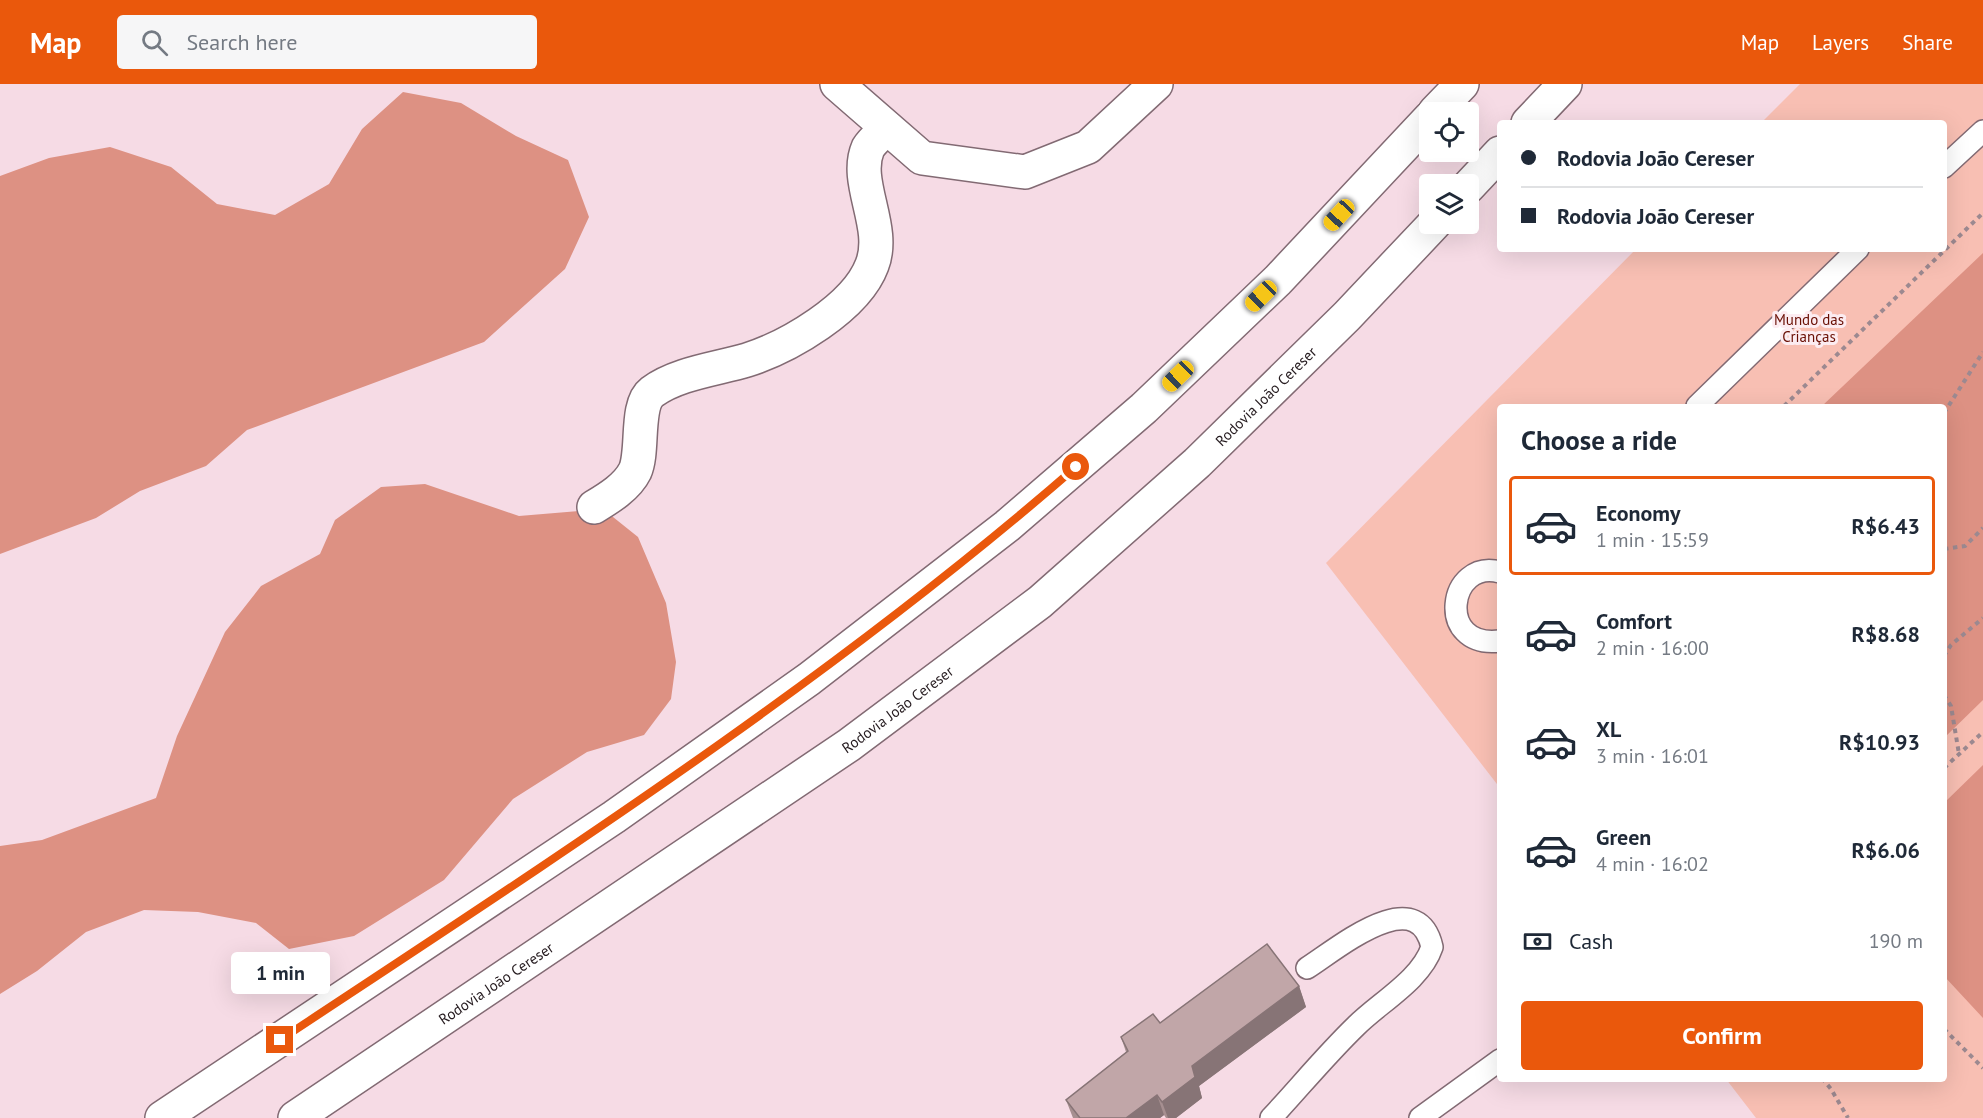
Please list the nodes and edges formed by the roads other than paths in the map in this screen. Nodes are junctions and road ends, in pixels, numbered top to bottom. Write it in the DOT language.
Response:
graph roads {
  1 [pos="837,84"];
  2 [pos="1156,84"];
  3 [pos="1462,84"];
  4 [pos="1565,84"];
  5 [pos="1445,102"];
  6 [pos="1531,120"];
  7 [pos="887,128"];
  8 [pos="1419,130"];
  9 [pos="1983,131"];
  10 [pos="1497,156"];
  11 [pos="1947,164"];
  12 [pos="1479,175"];
  13 [pos="1425,234"];
  14 [pos="1855,252"];
  15 [pos="1699,404"];
  16 [pos="594,507"];
  17 [pos="1497,572"];
  18 [pos="1497,641"];
  19 [pos="1307,968"];
  20 [pos="1497,1062"];
  21 [pos="162,1118"];
  22 [pos="296,1118"];
  23 [pos="1270,1118"];
  24 [pos="1420,1118"];
  1 -- 7 [label="main road"];
  2 -- 7 [label="main road"];
  3 -- 5 [label="main road"];
  4 -- 6 [label="main road"];
  7 -- 16 [label="main road"];
  8 -- 21 [label="main road"];
  9 -- 11 [label="lane"];
  10 -- 12 [label="main road"];
  13 -- 22 [label="main road, Rodovia João Cereser"];
  14 -- 15 [label="lane"];
  17 -- 18 [label="lane"];
  19 -- 23 [label="lane"];
  20 -- 24 [label="lane"];
}
